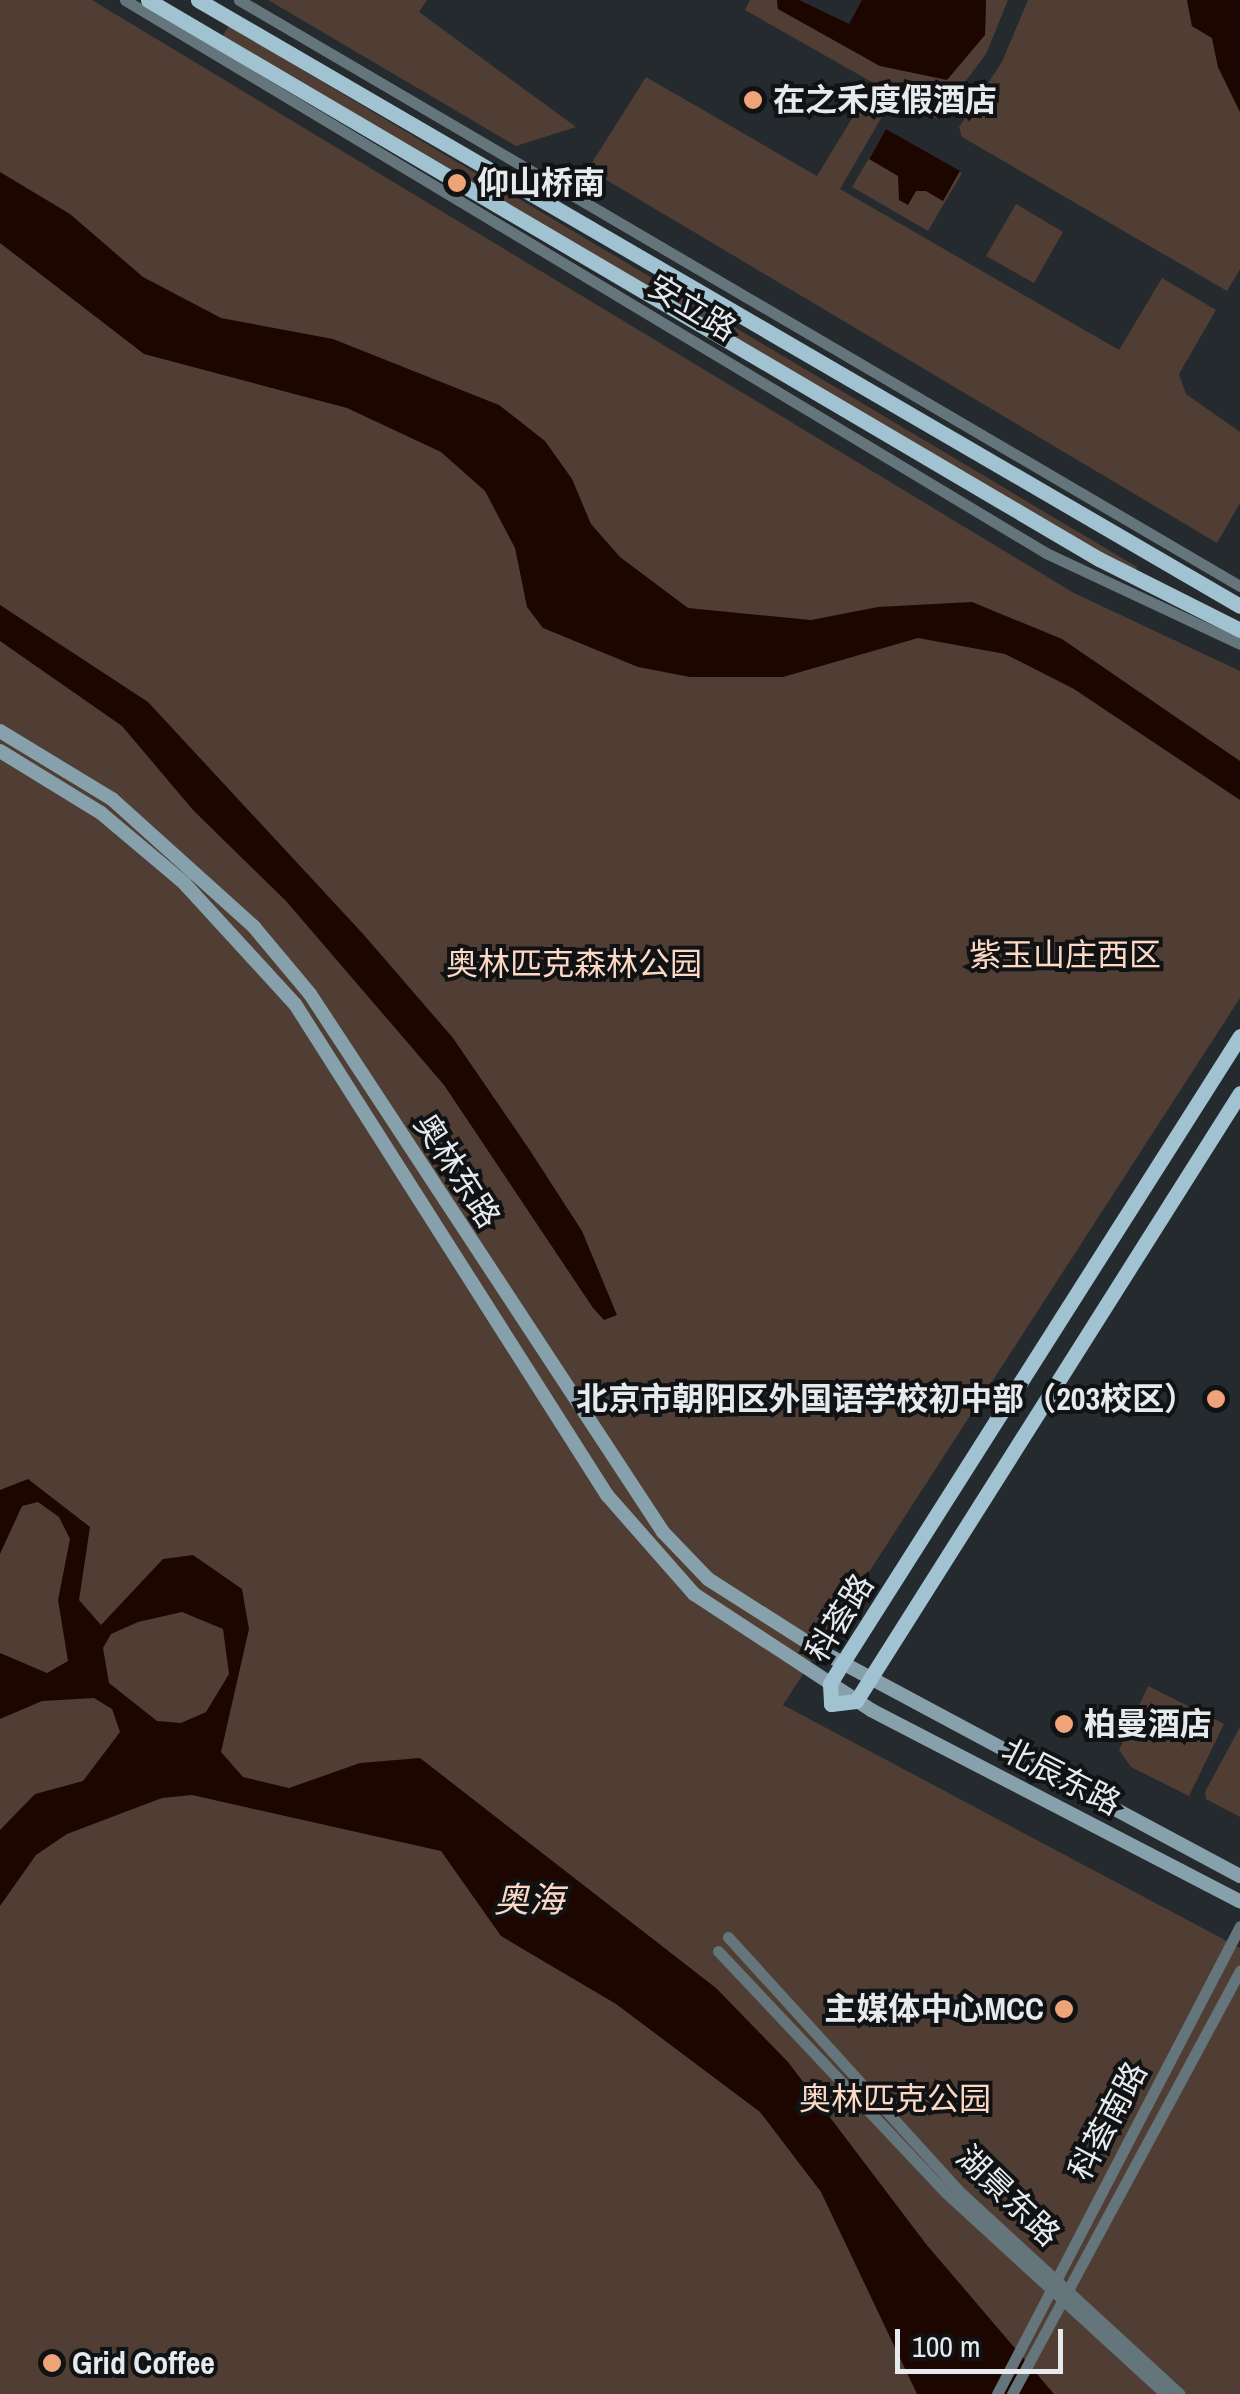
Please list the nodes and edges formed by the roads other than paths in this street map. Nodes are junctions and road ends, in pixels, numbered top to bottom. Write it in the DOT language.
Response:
graph roads {
  1 [pos="125,0"];
  2 [pos="148,0"];
  3 [pos="198,0"];
  4 [pos="239,0"];
  5 [pos="1240,586"];
  6 [pos="1240,606"];
  7 [pos="1240,630"];
  8 [pos="1240,644"];
  9 [pos="0,730"];
  10 [pos="0,750"];
  11 [pos="1240,1036"];
  12 [pos="1240,1093"];
  13 [pos="842,1662"];
  14 [pos="870,1677"];
  15 [pos="830,1684"];
  16 [pos="856,1701"];
  17 [pos="1240,1876"];
  18 [pos="1240,1902"];
  19 [pos="1240,1926"];
  20 [pos="728,1936"];
  21 [pos="718,1951"];
  22 [pos="1240,1970"];
  23 [pos="760,1974"];
  24 [pos="748,1984"];
  25 [pos="1053,2286"];
  26 [pos="1064,2297"];
  27 [pos="1021,2361"];
  28 [pos="997,2394"];
  29 [pos="1012,2394"];
  30 [pos="1165,2394"];
  31 [pos="1180,2394"];
  1 -- 8 [label="street, 安立路"];
  2 -- 7 [label="main road, 安立路"];
  3 -- 6 [label="main road, 安立路"];
  4 -- 5 [label="street, 安立路"];
  9 -- 13 [label="main road, 奥林东路"];
  10 -- 15 [label="main road, 奥林东路"];
  11 -- 13 [label="main road, 科荟路"];
  12 -- 14 [label="main road, 科荟路"];
  13 -- 14 [label="main road, 奥林东路"];
  13 -- 15 [label="main road, 科荟路"];
  14 -- 16 [label="main road, 科荟路"];
  14 -- 17 [label="main road, 北辰东路"];
  15 -- 16 [label="main road, 科荟路"];
  16 -- 18 [label="main road, 北辰东路"];
  19 -- 25 [label="street, 科荟南路"];
  20 -- 23 [label="street, 湖景东路"];
  21 -- 24 [label="street, 湖景东路"];
  22 -- 26 [label="street, 科荟南路"];
  23 -- 24 [label="street"];
  23 -- 25 [label="street, 湖景东路"];
  24 -- 25 [label="street, 湖景东路"];
  25 -- 26 [label="street, 湖景东路"];
  25 -- 27 [label="street, 科荟南路"];
  26 -- 27 [label="street, 科荟南路"];
  26 -- 30 [label="street, 湖景东路"];
  26 -- 31 [label="street, 湖景东路"];
  27 -- 28 [label="street, 科荟南路"];
  27 -- 29 [label="street, 科荟南路"];
}
